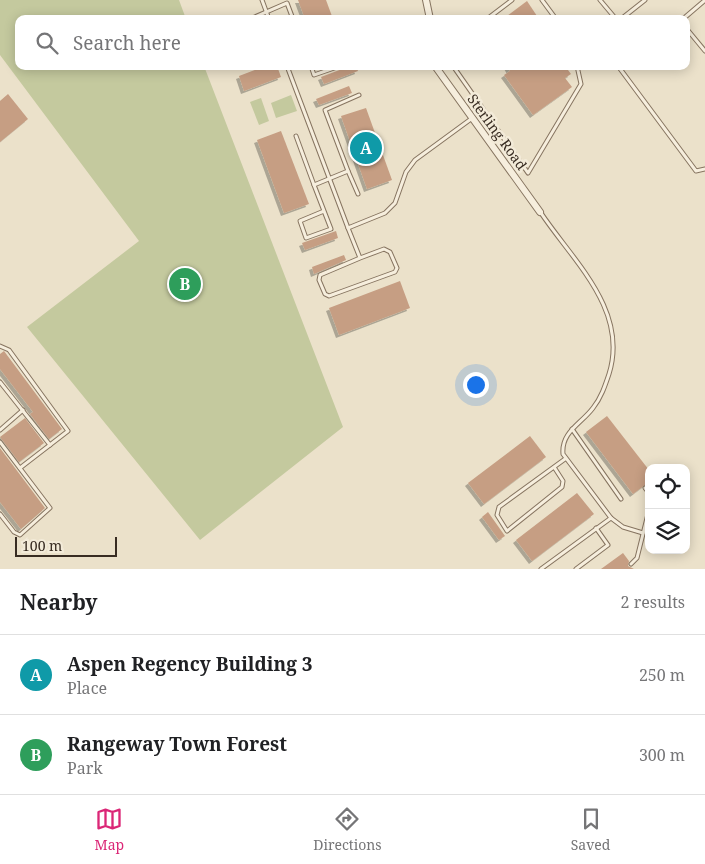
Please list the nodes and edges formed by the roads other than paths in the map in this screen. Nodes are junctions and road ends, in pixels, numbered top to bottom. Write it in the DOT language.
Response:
graph roads {
  1 [pos="262,0"];
  2 [pos="426,0"];
  3 [pos="512,0"];
  4 [pos="542,0"];
  5 [pos="600,0"];
  6 [pos="645,0"];
  7 [pos="704,1"];
  8 [pos="287,2"];
  9 [pos="266,12"];
  10 [pos="259,15"];
  11 [pos="267,15"];
  12 [pos="292,15"];
  13 [pos="429,15"];
  14 [pos="492,15"];
  15 [pos="553,15"];
  16 [pos="613,15"];
  17 [pos="626,15"];
  18 [pos="688,15"];
  19 [pos="690,33"];
  20 [pos="705,51"];
  21 [pos="289,70"];
  22 [pos="312,70"];
  23 [pos="327,70"];
  24 [pos="438,70"];
  25 [pos="456,70"];
  26 [pos="578,70"];
  27 [pos="621,70"];
  28 [pos="359,95"];
  29 [pos="472,119"];
  30 [pos="296,136"];
  31 [pos="705,169"];
  32 [pos="348,171"];
  33 [pos="330,178"];
  34 [pos="314,184"];
  35 [pos="358,194"];
  36 [pos="324,211"];
  37 [pos="540,212"];
  38 [pos="348,228"];
  39 [pos="360,258"];
  40 [pos="0,346"];
  41 [pos="0,382"];
  42 [pos="23,410"];
  43 [pos="572,429"];
  44 [pos="0,430"];
  45 [pos="0,442"];
  46 [pos="50,446"];
  47 [pos="565,459"];
  48 [pos="554,467"];
  49 [pos="20,468"];
  50 [pos="621,499"];
  51 [pos="0,514"];
  52 [pos="611,518"];
  53 [pos="645,525"];
  54 [pos="596,528"];
  55 [pos="643,533"];
  56 [pos="631,564"];
  57 [pos="542,569"];
  58 [pos="576,569"];
  1 -- 9 [label="lane"];
  2 -- 13 [label="street"];
  3 -- 14 [label="lane"];
  4 -- 15 [label="lane"];
  5 -- 16 [label="lane"];
  6 -- 17 [label="lane"];
  7 -- 18 [label="lane"];
  8 -- 9 [label="lane"];
  8 -- 12 [label="lane"];
  9 -- 10 [label="lane"];
  9 -- 11 [label="lane"];
  19 -- 20 [label="lane"];
  21 -- 33 [label="lane"];
  22 -- 23 [label="lane"];
  24 -- 29 [label="street, Sterling Road"];
  25 -- 26 [label="lane"];
  27 -- 31 [label="lane"];
  28 -- 32 [label="lane"];
  29 -- 37 [label="street, Sterling Road"];
  29 -- 38 [label="lane"];
  30 -- 34 [label="lane"];
  32 -- 33 [label="lane"];
  32 -- 35 [label="lane"];
  33 -- 34 [label="lane"];
  33 -- 38 [label="lane"];
  34 -- 36 [label="lane"];
  36 -- 36 [label="lane"];
  37 -- 43 [label="lane"];
  38 -- 39 [label="lane"];
  39 -- 39 [label="lane"];
  40 -- 46 [label="lane"];
  41 -- 42 [label="lane"];
  42 -- 44 [label="lane"];
  42 -- 46 [label="lane"];
  43 -- 47 [label="lane"];
  43 -- 50 [label="lane"];
  45 -- 49 [label="lane"];
  46 -- 49 [label="lane"];
  47 -- 48 [label="lane"];
  47 -- 52 [label="lane"];
  48 -- 48 [label="lane"];
  49 -- 51 [label="lane"];
  52 -- 54 [label="lane"];
  52 -- 55 [label="lane"];
  53 -- 55 [label="lane"];
  54 -- 57 [label="lane"];
  54 -- 58 [label="lane"];
  55 -- 56 [label="lane"];
}
